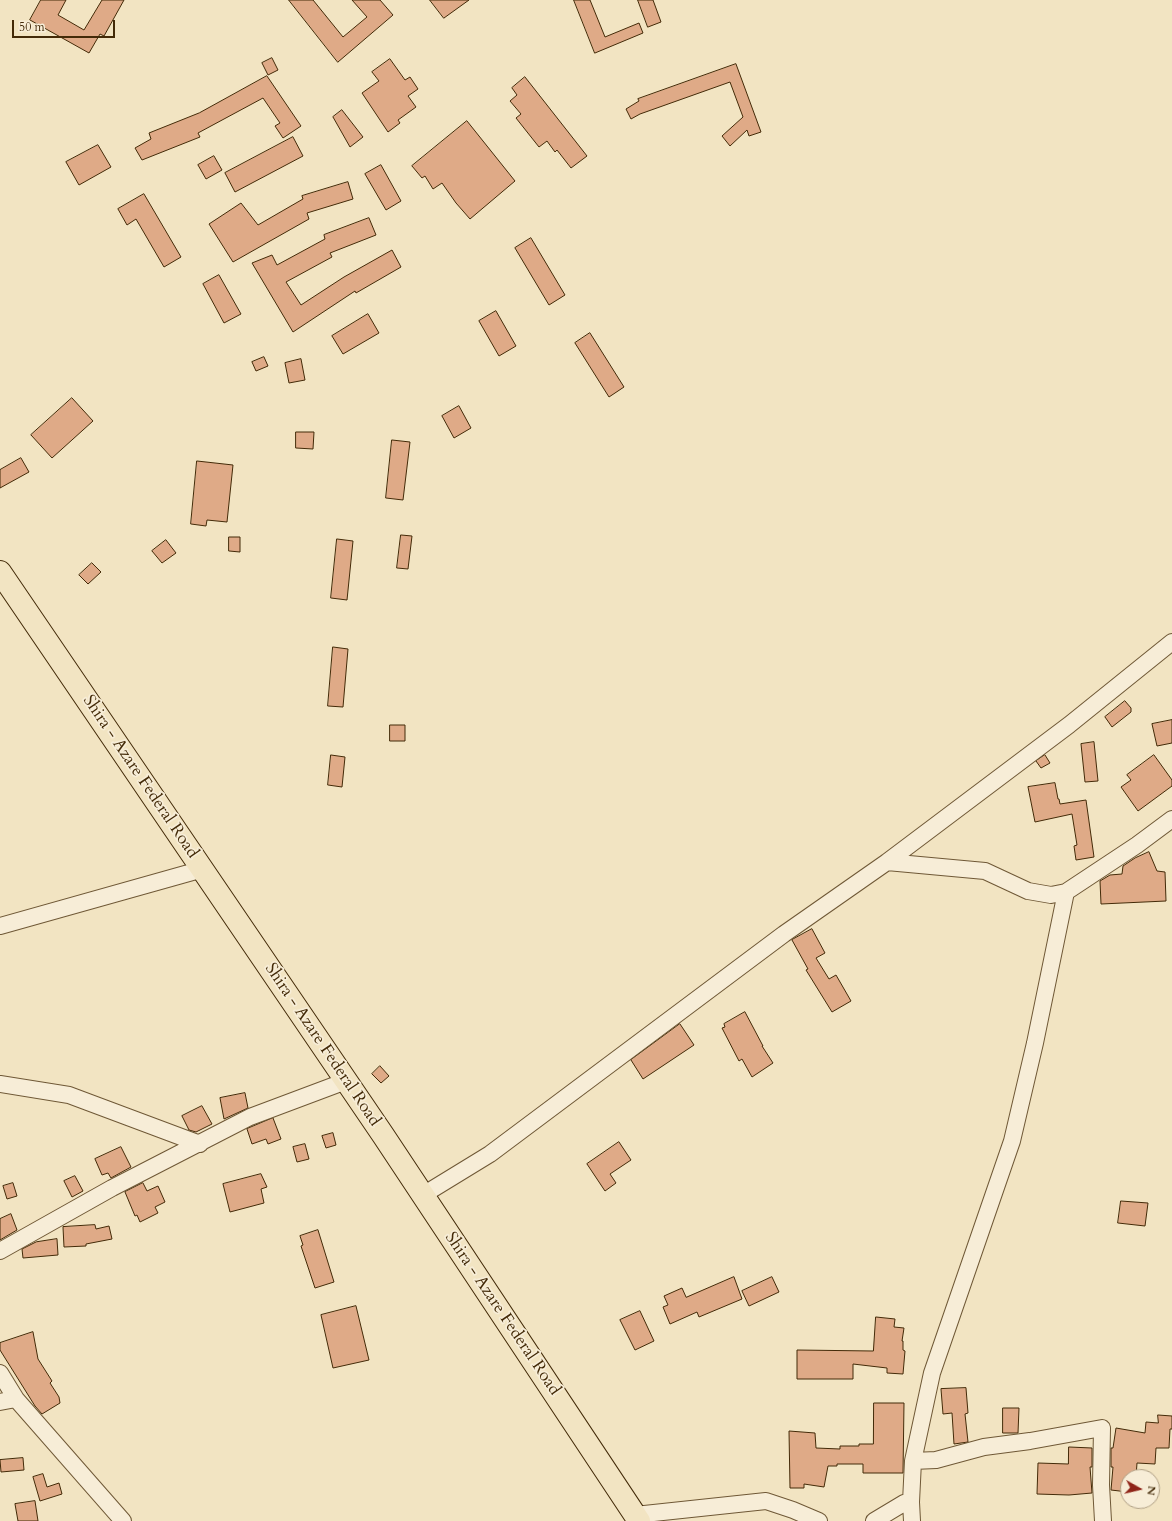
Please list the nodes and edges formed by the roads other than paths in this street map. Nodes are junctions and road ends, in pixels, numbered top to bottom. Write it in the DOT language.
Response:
graph roads {
  1 [pos="0,572"];
  2 [pos="1172,642"];
  3 [pos="1172,819"];
  4 [pos="888,862"];
  5 [pos="203,869"];
  6 [pos="1066,892"];
  7 [pos="0,926"];
  8 [pos="346,1081"];
  9 [pos="0,1084"];
  10 [pos="200,1144"];
  11 [pos="423,1195"];
  12 [pos="0,1250"];
  13 [pos="0,1373"];
  14 [pos="16,1399"];
  15 [pos="0,1402"];
  16 [pos="913,1461"];
  17 [pos="911,1502"];
  18 [pos="637,1518"];
  19 [pos="122,1521"];
  20 [pos="819,1521"];
  21 [pos="874,1521"];
  22 [pos="912,1521"];
  23 [pos="1103,1521"];
  1 -- 5 [label="main road, Shira - Azare Federal Road"];
  2 -- 4 [label="street"];
  3 -- 6 [label="street"];
  4 -- 6 [label="street"];
  4 -- 11 [label="street"];
  5 -- 7 [label="street"];
  5 -- 8 [label="main road, Shira - Azare Federal Road"];
  6 -- 16 [label="street"];
  8 -- 10 [label="street"];
  8 -- 11 [label="main road, Shira - Azare Federal Road"];
  9 -- 10 [label="street"];
  10 -- 12 [label="street"];
  11 -- 18 [label="main road, Shira - Azare Federal Road"];
  13 -- 14 [label="street"];
  14 -- 15 [label="street"];
  14 -- 19 [label="street"];
  16 -- 17 [label="street"];
  16 -- 23 [label="street"];
  17 -- 21 [label="street"];
  17 -- 22 [label="street"];
  18 -- 20 [label="street"];
}
